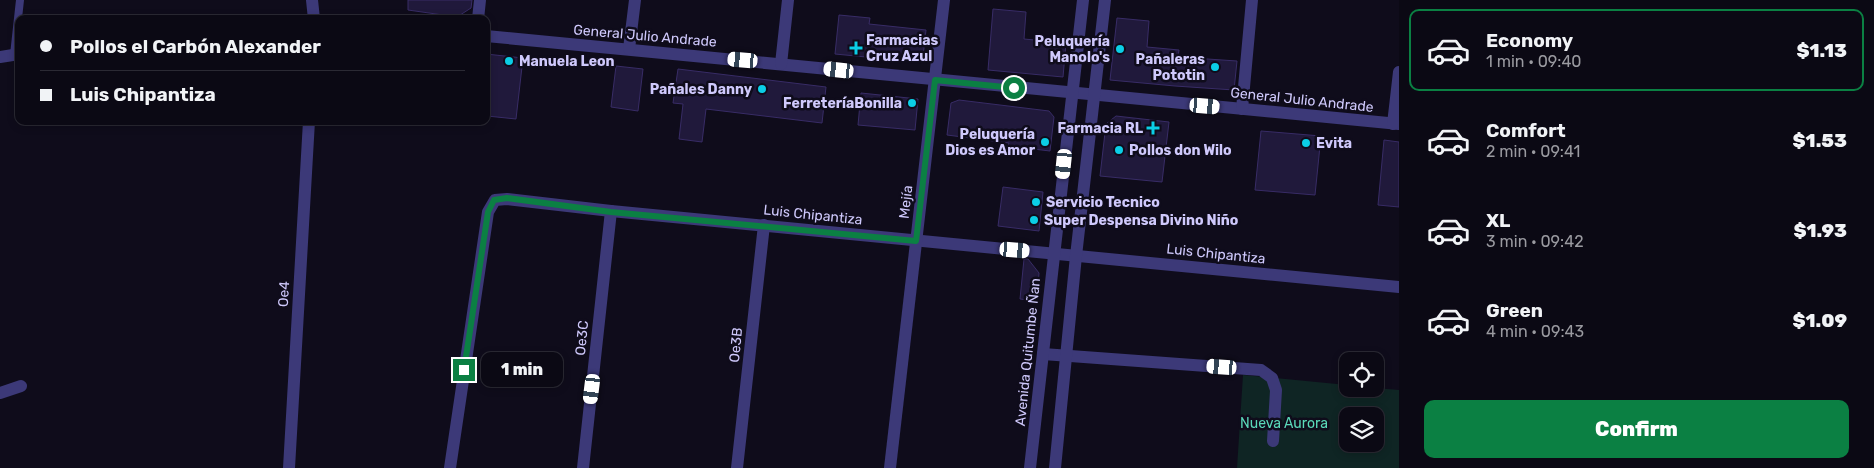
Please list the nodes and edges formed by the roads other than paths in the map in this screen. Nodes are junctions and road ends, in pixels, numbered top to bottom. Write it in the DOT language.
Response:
graph roads {
  1 [pos="20,0"];
  2 [pos="312,0"];
  3 [pos="480,0"];
  4 [pos="634,0"];
  5 [pos="788,0"];
  6 [pos="944,0"];
  7 [pos="1083,0"];
  8 [pos="1105,0"];
  9 [pos="1252,0"];
  10 [pos="19,15"];
  11 [pos="314,15"];
  12 [pos="478,15"];
  13 [pos="490,36"];
  14 [pos="629,49"];
  15 [pos="15,55"];
  16 [pos="0,57"];
  17 [pos="781,64"];
  18 [pos="1399,72"];
  19 [pos="935,80"];
  20 [pos="1073,93"];
  21 [pos="1095,95"];
  22 [pos="1242,109"];
  23 [pos="1396,124"];
  24 [pos="309,125"];
  25 [pos="611,212"];
  26 [pos="764,226"];
  27 [pos="916,241"];
  28 [pos="1054,254"];
  29 [pos="1076,256"];
  30 [pos="1399,287"];
  31 [pos="1043,354"];
  32 [pos="1067,354"];
  33 [pos="21,386"];
  34 [pos="0,393"];
  35 [pos="1273,442"];
  36 [pos="289,468"];
  37 [pos="450,468"];
  38 [pos="583,468"];
  39 [pos="737,468"];
  40 [pos="890,468"];
  41 [pos="1030,468"];
  42 [pos="1055,468"];
  1 -- 10 [label="lane"];
  2 -- 11 [label="street"];
  3 -- 12 [label="street"];
  4 -- 14 [label="street"];
  5 -- 17 [label="street"];
  6 -- 19 [label="street, Mejía"];
  7 -- 20 [label="street, Avenida Quitumbe Ñan"];
  8 -- 21 [label="street"];
  9 -- 22 [label="street"];
  13 -- 14 [label="street, General Julio Andrade"];
  14 -- 17 [label="street, General Julio Andrade"];
  15 -- 16 [label="street"];
  17 -- 19 [label="street, General Julio Andrade"];
  18 -- 23 [label="street"];
  19 -- 20 [label="street, General Julio Andrade"];
  19 -- 27 [label="street, Mejía"];
  20 -- 21 [label="street, General Julio Andrade"];
  20 -- 28 [label="street, Avenida Quitumbe Ñan"];
  21 -- 22 [label="street, General Julio Andrade"];
  21 -- 29 [label="street"];
  22 -- 23 [label="street, General Julio Andrade"];
  24 -- 36 [label="street, Oe4"];
  25 -- 26 [label="street, Luis Chipantiza"];
  25 -- 37 [label="street, Luis Chipantiza"];
  25 -- 38 [label="street, Oe3C"];
  26 -- 27 [label="street, Luis Chipantiza"];
  26 -- 39 [label="street, Oe3B"];
  27 -- 28 [label="street, Luis Chipantiza"];
  27 -- 40 [label="street, Mejía"];
  28 -- 29 [label="street, Luis Chipantiza"];
  28 -- 31 [label="street, Avenida Quitumbe Ñan"];
  29 -- 30 [label="street, Luis Chipantiza"];
  29 -- 32 [label="street"];
  31 -- 32 [label="street"];
  31 -- 41 [label="street, Avenida Quitumbe Ñan"];
  32 -- 35 [label="street"];
  32 -- 42 [label="street"];
  33 -- 34 [label="street"];
}
